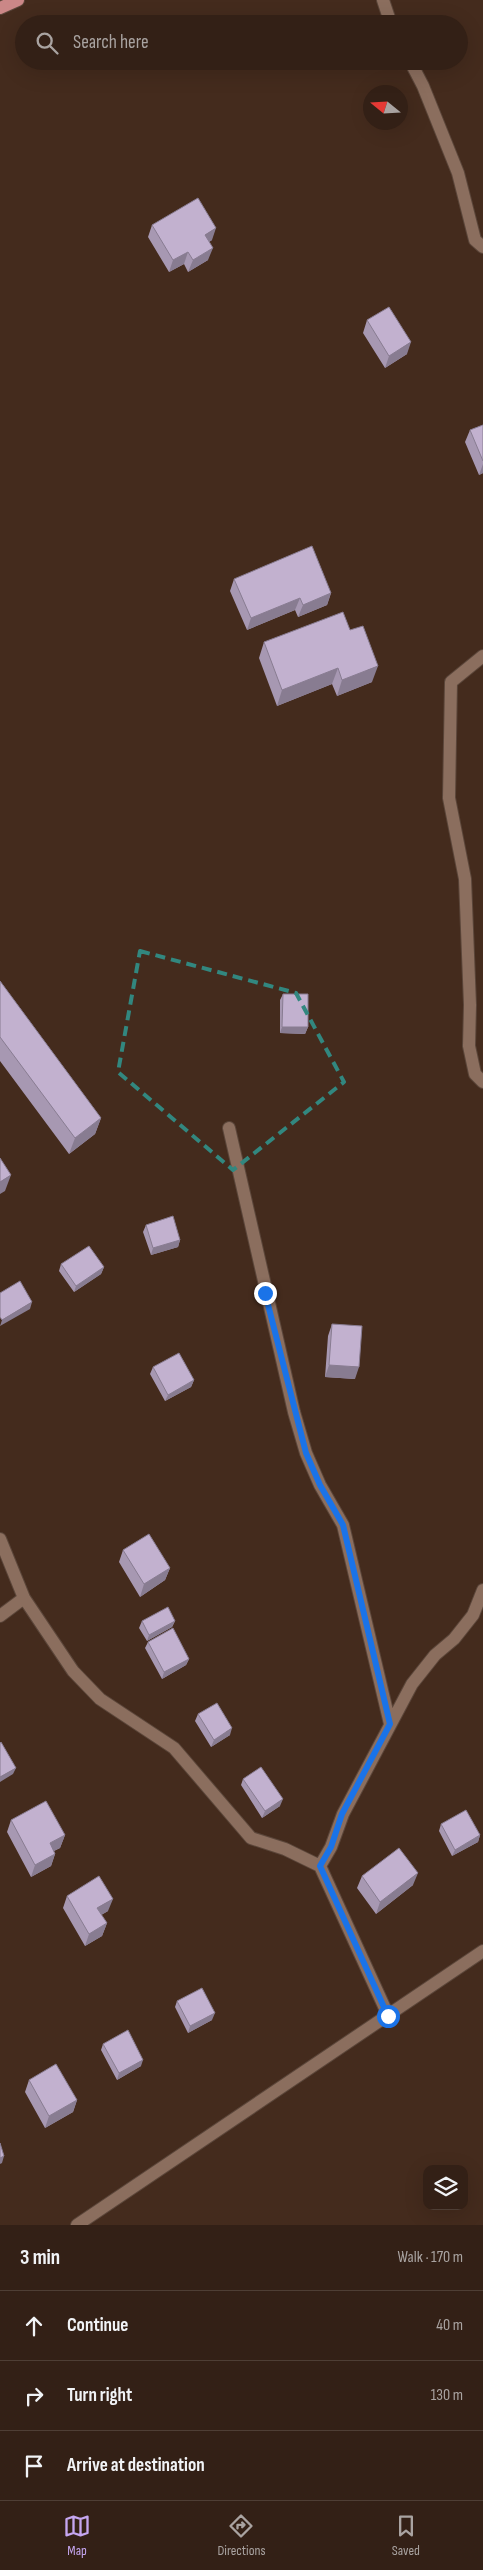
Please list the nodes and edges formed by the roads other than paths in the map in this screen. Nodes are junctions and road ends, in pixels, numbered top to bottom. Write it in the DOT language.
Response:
graph roads {
  1 [pos="18,0"];
  2 [pos="383,0"];
  3 [pos="0,8"];
  4 [pos="388,15"];
  5 [pos="415,70"];
  6 [pos="483,247"];
  7 [pos="483,656"];
  8 [pos="483,1082"];
  9 [pos="229,1128"];
  10 [pos="0,1539"];
  11 [pos="483,1590"];
  12 [pos="24,1598"];
  13 [pos="0,1616"];
  14 [pos="390,1724"];
  15 [pos="320,1866"];
  16 [pos="483,1951"];
  17 [pos="388,2016"];
  18 [pos="77,2225"];
  1 -- 3 [label="main road"];
  2 -- 4 [label="street"];
  5 -- 6 [label="street"];
  7 -- 8 [label="street"];
  9 -- 14 [label="street"];
  10 -- 12 [label="street"];
  11 -- 14 [label="street"];
  12 -- 13 [label="street"];
  12 -- 15 [label="street"];
  14 -- 15 [label="street"];
  15 -- 17 [label="street"];
  16 -- 17 [label="street"];
  17 -- 18 [label="street"];
}
